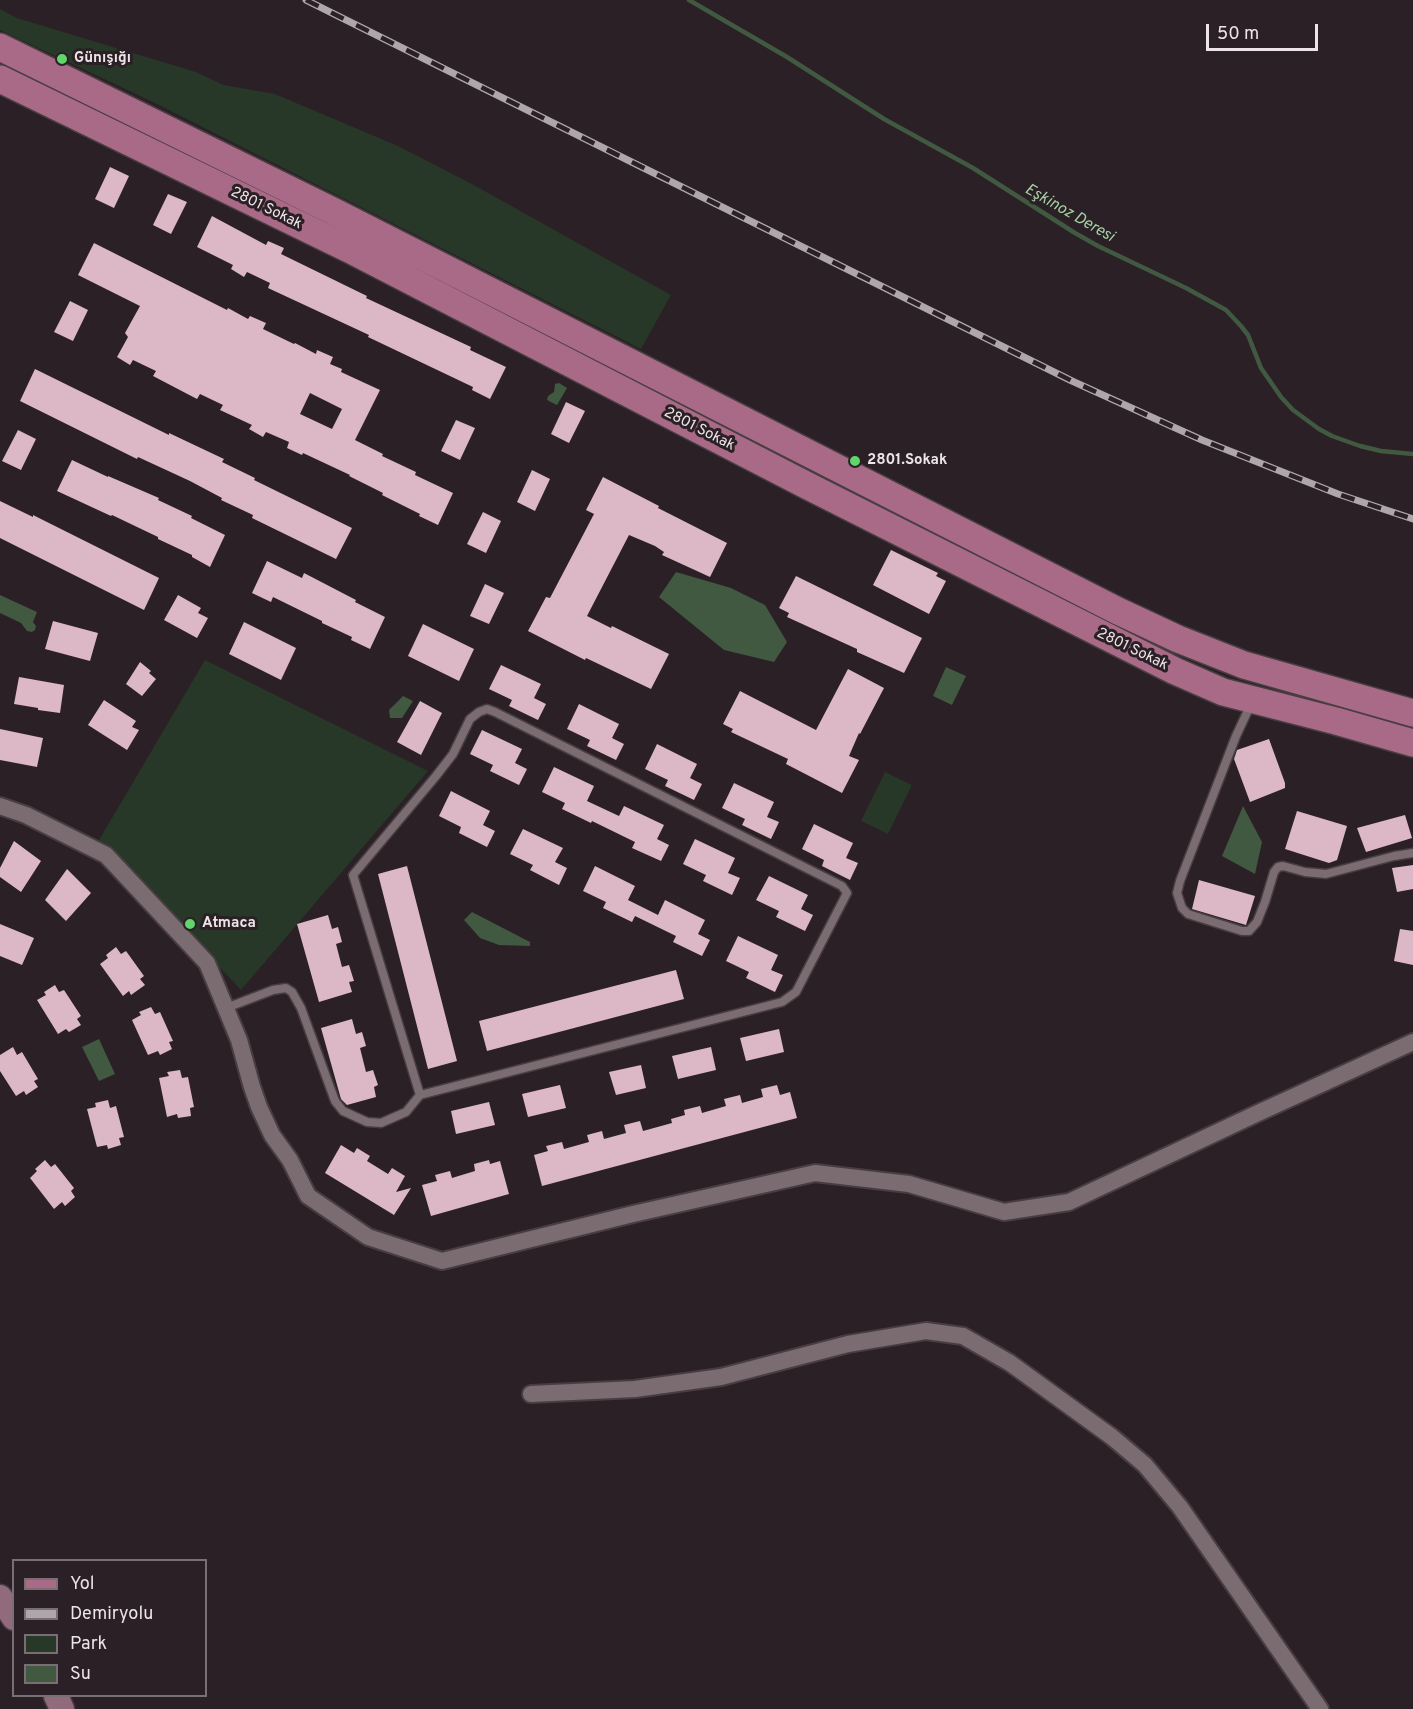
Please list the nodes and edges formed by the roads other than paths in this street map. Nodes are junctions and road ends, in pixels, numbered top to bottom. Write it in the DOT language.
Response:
graph roads {
  1 [pos="0,47"];
  2 [pos="0,79"];
  3 [pos="1253,699"];
  4 [pos="1413,713"];
  5 [pos="1413,743"];
  6 [pos="0,806"];
  7 [pos="1413,853"];
  8 [pos="226,1008"];
  9 [pos="1413,1042"];
  10 [pos="420,1095"];
  11 [pos="531,1394"];
  12 [pos="0,1597"];
  13 [pos="12,1615"];
  14 [pos="1320,1709"];
  1 -- 4 [label="main road, 2801 Sokak"];
  2 -- 3 [label="main road, 2801 Sokak"];
  3 -- 5 [label="main road, 2801 Sokak"];
  3 -- 7 [label="lane"];
  6 -- 8 [label="street"];
  8 -- 9 [label="street"];
  8 -- 10 [label="lane"];
  10 -- 10 [label="lane"];
  11 -- 14 [label="street"];
  12 -- 13 [label="street"];
}
